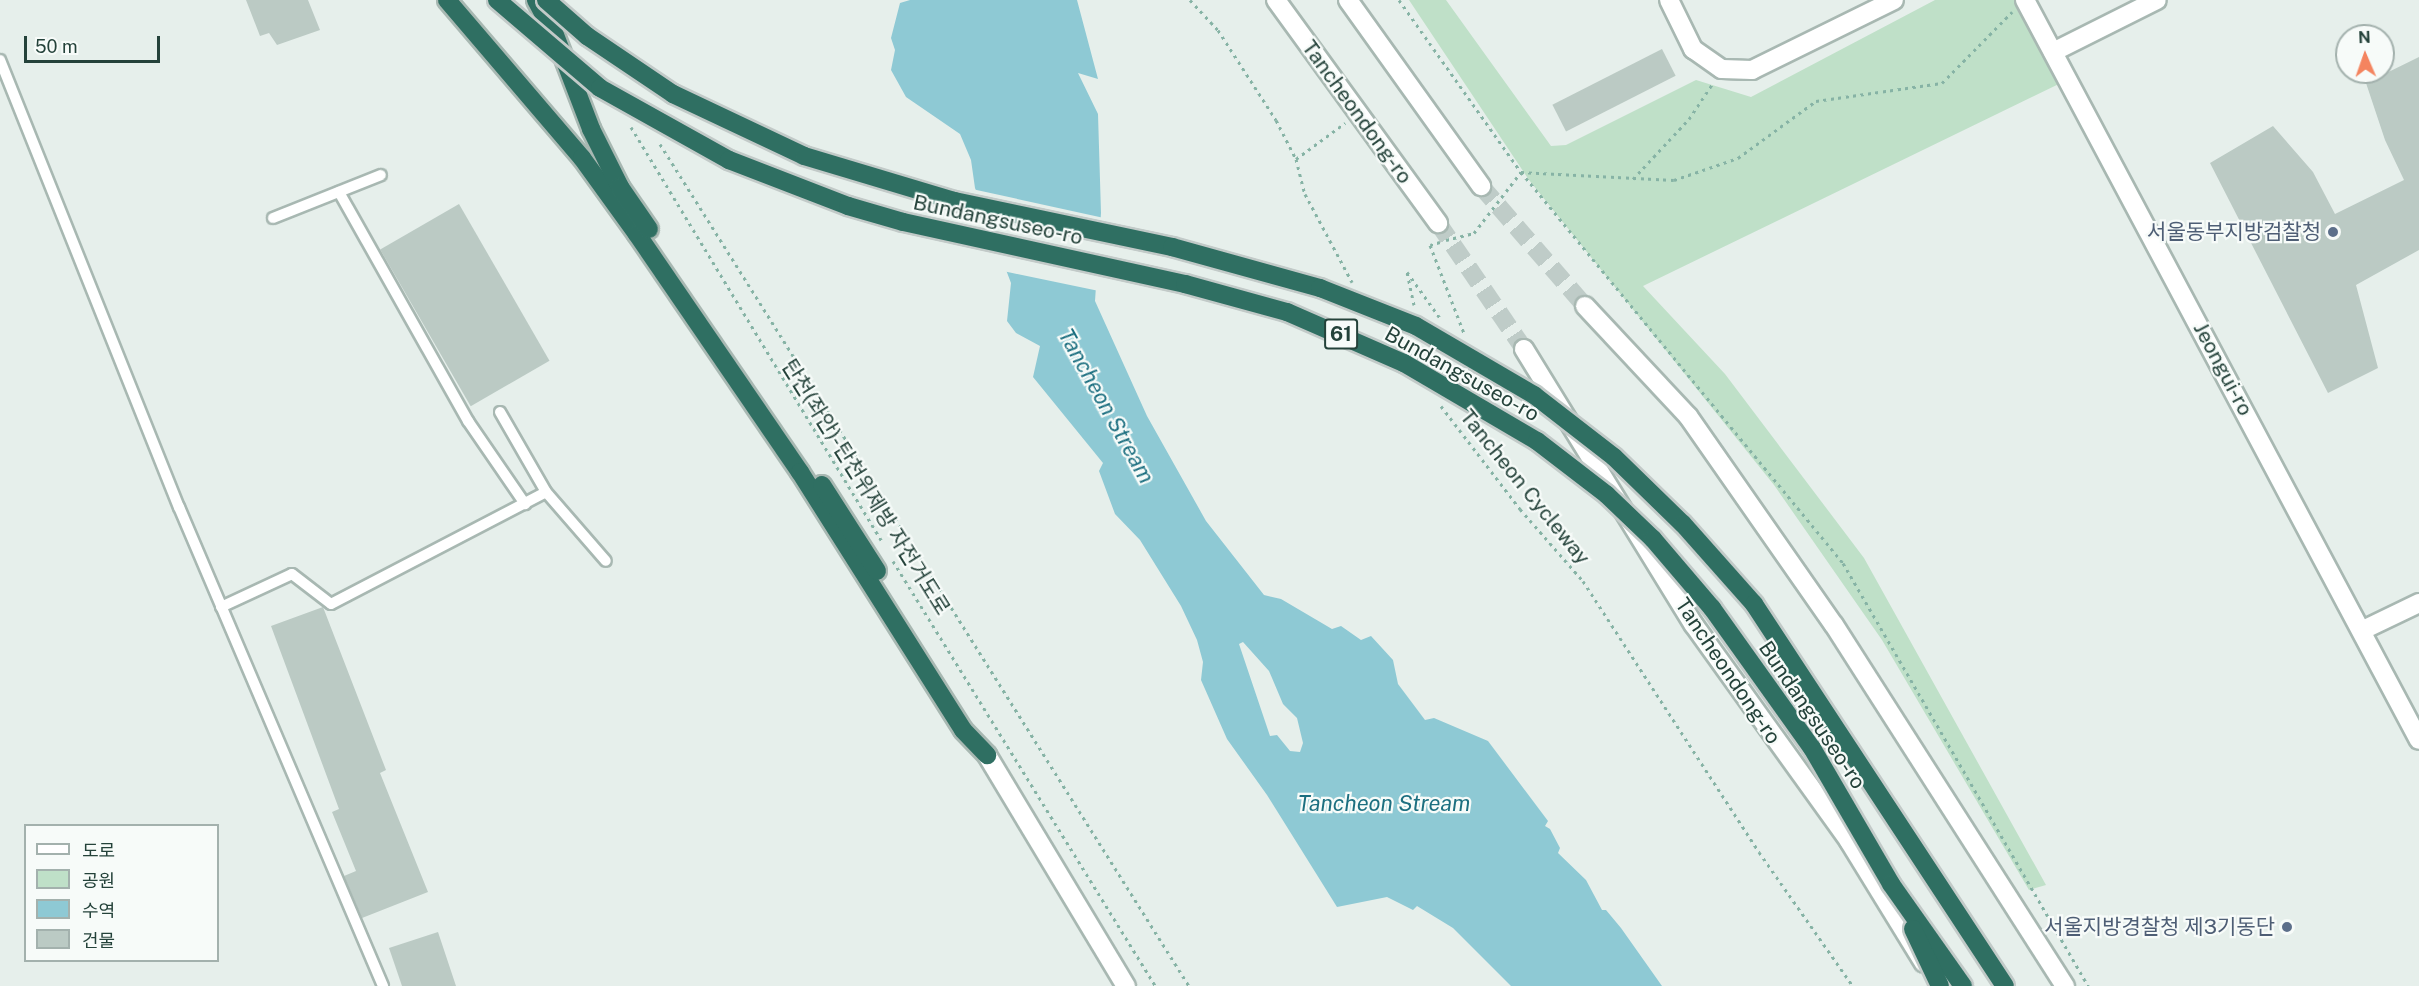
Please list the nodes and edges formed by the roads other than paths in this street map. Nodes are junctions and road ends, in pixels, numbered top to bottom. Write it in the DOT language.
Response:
graph roads {
  1 [pos="447,0"];
  2 [pos="496,0"];
  3 [pos="536,0"];
  4 [pos="546,0"];
  5 [pos="1276,0"];
  6 [pos="1348,0"];
  7 [pos="1669,0"];
  8 [pos="1894,0"];
  9 [pos="2157,0"];
  10 [pos="2020,4"];
  11 [pos="2053,52"];
  12 [pos="0,60"];
  13 [pos="381,175"];
  14 [pos="1481,186"];
  15 [pos="339,192"];
  16 [pos="273,218"];
  17 [pos="1438,223"];
  18 [pos="1585,306"];
  19 [pos="1524,349"];
  20 [pos="500,412"];
  21 [pos="546,492"];
  22 [pos="525,504"];
  23 [pos="606,561"];
  24 [pos="2419,603"];
  25 [pos="221,607"];
  26 [pos="2363,630"];
  27 [pos="2419,740"];
  28 [pos="987,755"];
  29 [pos="1892,884"];
  30 [pos="1904,935"];
  31 [pos="383,986"];
  32 [pos="1126,986"];
  33 [pos="1941,986"];
  34 [pos="1954,986"];
  35 [pos="1964,986"];
  36 [pos="2005,986"];
  37 [pos="2065,986"];
  1 -- 28 [label="highway"];
  2 -- 29 [label="highway, Bundangsuseo-ro / 61, bridge"];
  3 -- 28 [label="highway"];
  4 -- 36 [label="highway, Bundangsuseo-ro / 61, bridge"];
  5 -- 17 [label="street, Tancheondong-ro"];
  6 -- 14 [label="street"];
  7 -- 8 [label="street"];
  9 -- 11 [label="street"];
  10 -- 11 [label="street, Jeongui-ro"];
  11 -- 26 [label="street, Jeongui-ro"];
  12 -- 25 [label="lane"];
  13 -- 15 [label="lane"];
  15 -- 16 [label="lane"];
  15 -- 22 [label="lane"];
  18 -- 37 [label="street"];
  19 -- 30 [label="street, Tancheondong-ro"];
  20 -- 21 [label="lane"];
  21 -- 22 [label="lane"];
  21 -- 23 [label="lane"];
  22 -- 25 [label="lane"];
  24 -- 26 [label="street"];
  25 -- 31 [label="lane"];
  26 -- 27 [label="street, Jeongui-ro"];
  28 -- 32 [label="street"];
  29 -- 33 [label="highway, bridge"];
  29 -- 35 [label="highway, Bundangsuseo-ro / 61, bridge"];
  30 -- 33 [label="street, Tancheondong-ro"];
  30 -- 34 [label="street"];
}
